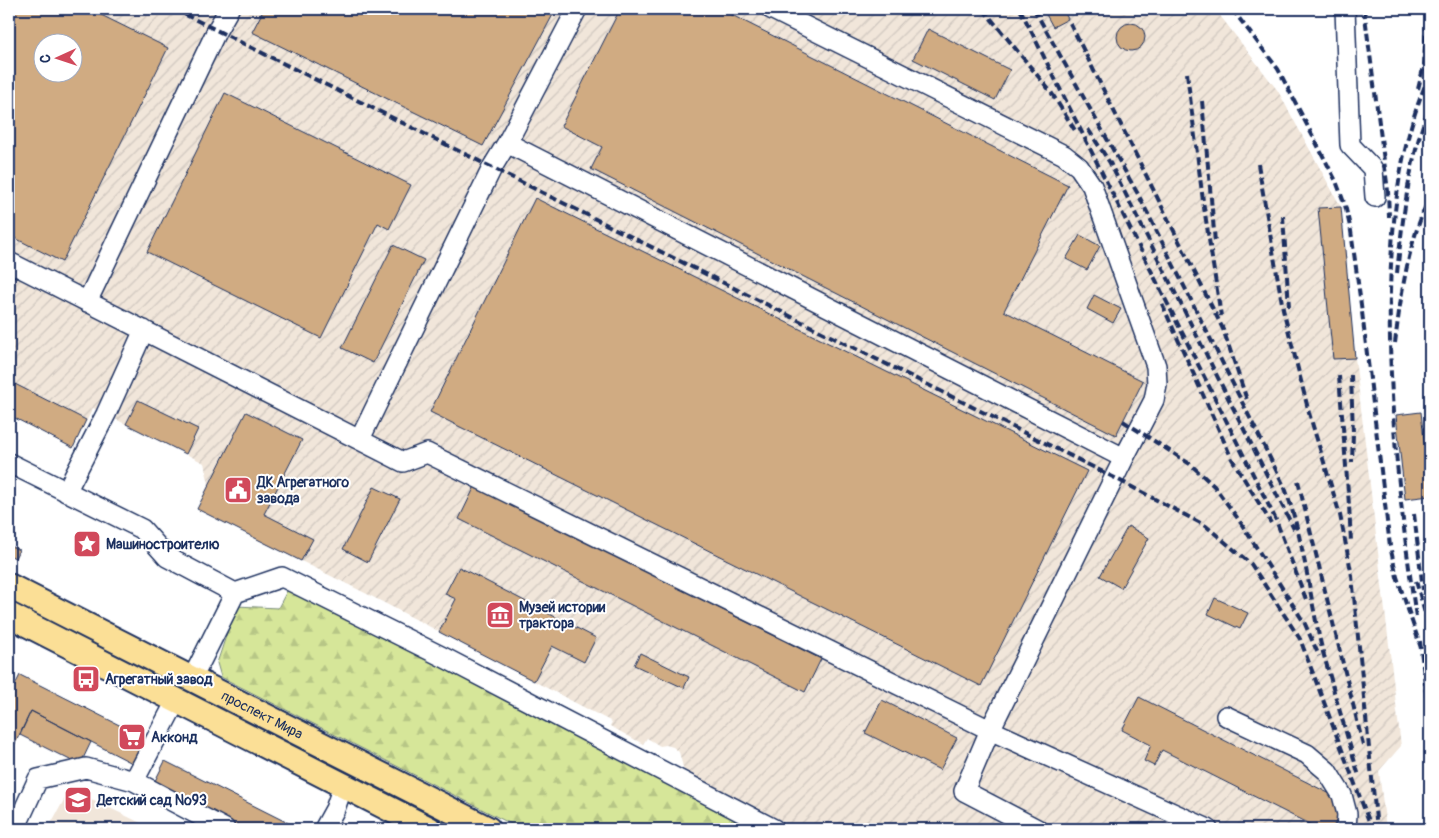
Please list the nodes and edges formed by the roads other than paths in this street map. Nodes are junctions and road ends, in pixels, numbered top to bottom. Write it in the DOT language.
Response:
graph roads {
  1 [pos="229,9"];
  2 [pos="577,9"];
  3 [pos="771,9"];
  4 [pos="1345,9"];
  5 [pos="506,143"];
  6 [pos="1375,197"];
  7 [pos="9,262"];
  8 [pos="87,302"];
  9 [pos="144,330"];
  10 [pos="360,439"];
  11 [pos="1124,458"];
  12 [pos="9,464"];
  13 [pos="66,492"];
  14 [pos="9,586"];
  15 [pos="235,593"];
  16 [pos="9,615"];
  17 [pos="192,680"];
  18 [pos="176,701"];
  19 [pos="1226,716"];
  20 [pos="990,730"];
  21 [pos="134,781"];
  22 [pos="343,786"];
  23 [pos="15,829"];
  24 [pos="225,829"];
  25 [pos="324,829"];
  26 [pos="429,829"];
  27 [pos="488,829"];
  28 [pos="774,829"];
  29 [pos="1037,829"];
  30 [pos="1208,829"];
  31 [pos="1346,829"];
  1 -- 8 [label="lane"];
  2 -- 5 [label="lane"];
  3 -- 11 [label="lane"];
  4 -- 6 [label="lane"];
  5 -- 10 [label="lane"];
  5 -- 11 [label="lane"];
  7 -- 8 [label="lane"];
  8 -- 9 [label="lane"];
  9 -- 10 [label="lane"];
  9 -- 13 [label="lane"];
  10 -- 20 [label="lane"];
  11 -- 20 [label="lane"];
  12 -- 13 [label="lane"];
  13 -- 15 [label="lane"];
  14 -- 17 [label="main road, проспект Мира"];
  15 -- 17 [label="lane"];
  15 -- 28 [label="lane"];
  16 -- 18 [label="main road, проспект Мира"];
  17 -- 27 [label="main road, проспект Мира"];
  18 -- 21 [label="lane"];
  18 -- 22 [label="main road, проспект Мира"];
  19 -- 31 [label="lane"];
  20 -- 29 [label="lane"];
  20 -- 30 [label="lane"];
  21 -- 23 [label="lane"];
  21 -- 24 [label="lane"];
  22 -- 25 [label="lane"];
  22 -- 26 [label="main road, проспект Мира"];
}
